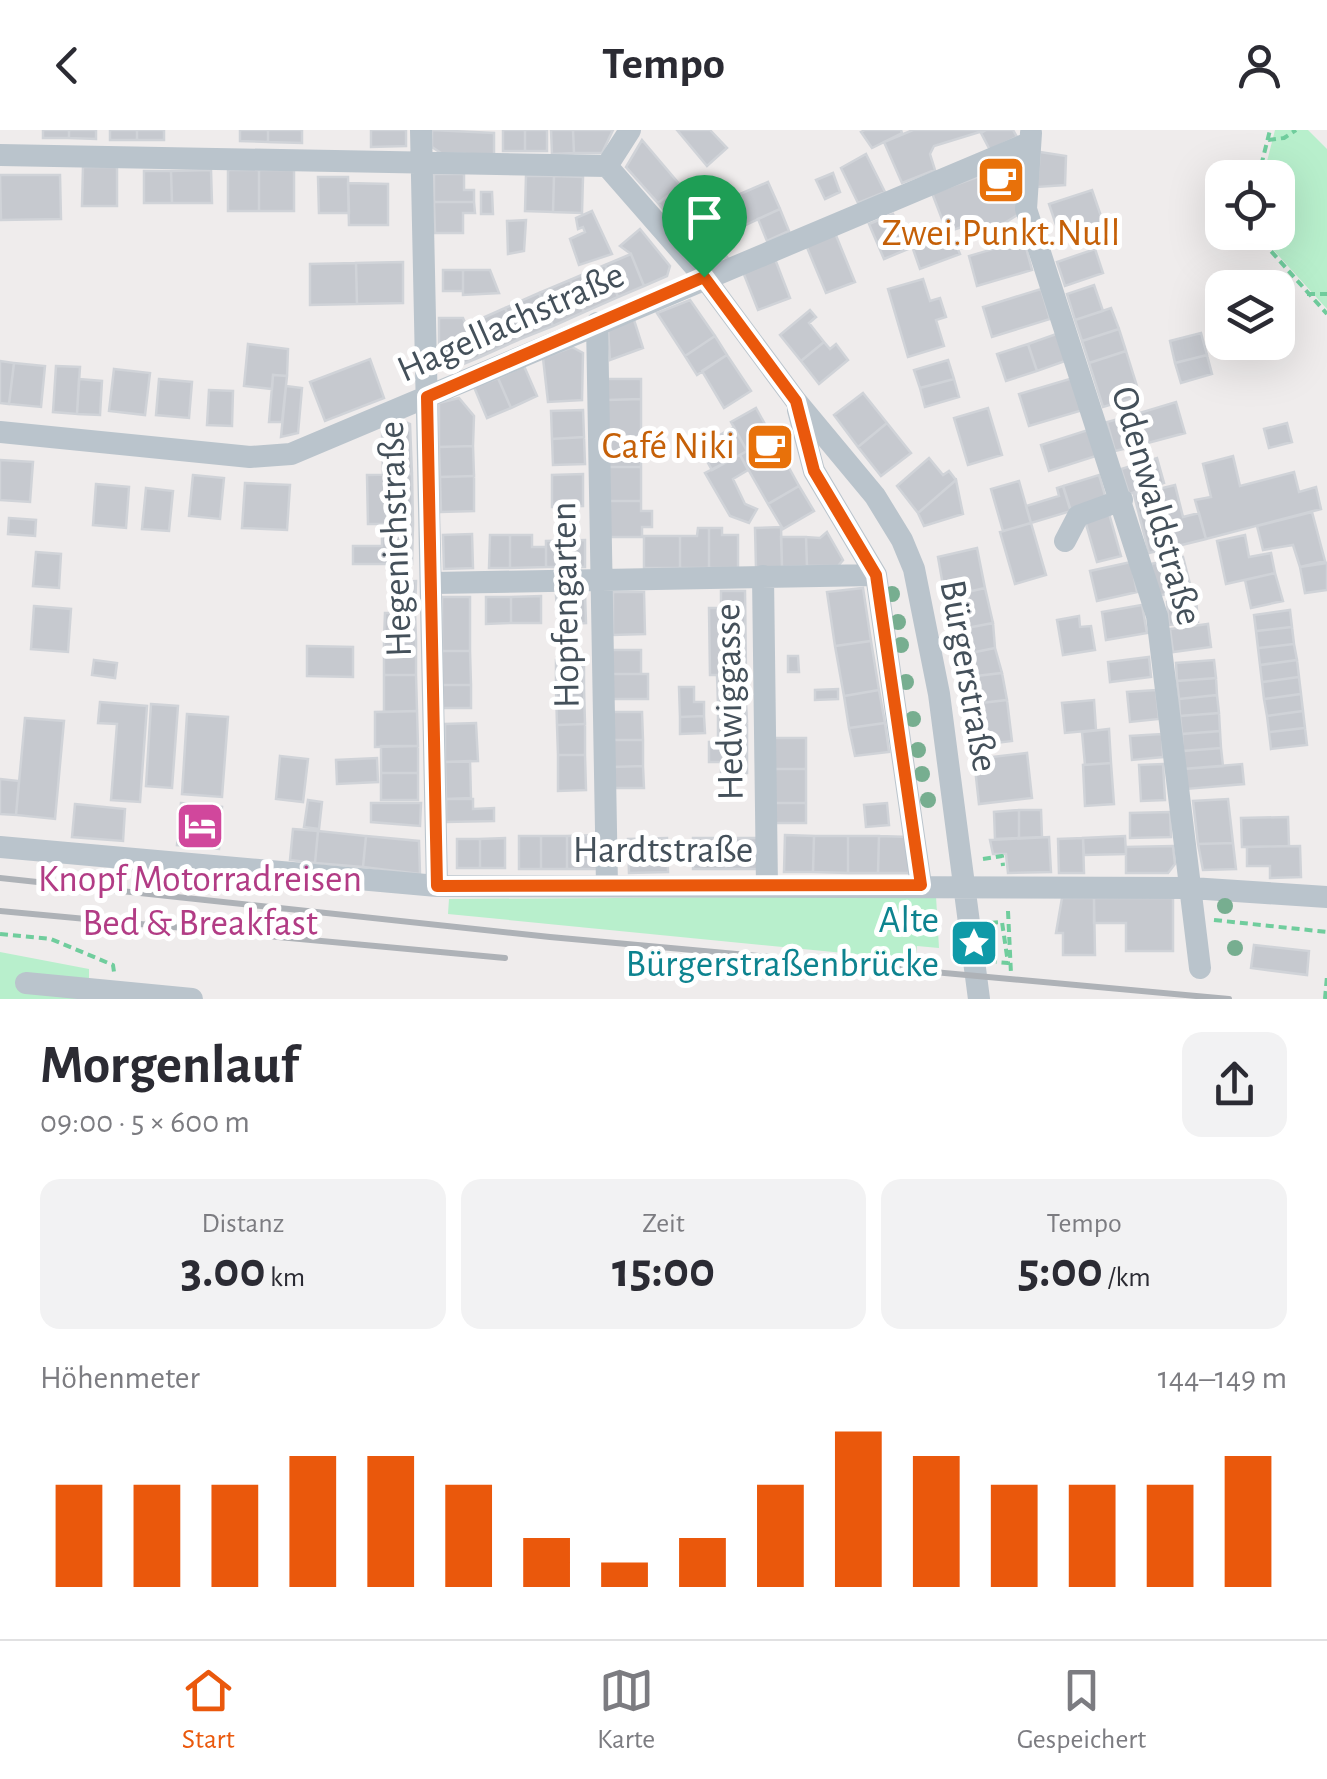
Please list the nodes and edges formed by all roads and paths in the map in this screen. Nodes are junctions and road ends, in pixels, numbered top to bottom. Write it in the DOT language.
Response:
graph roads {
  1 [pos="421,130"];
  2 [pos="630,130"];
  3 [pos="1270,130"];
  4 [pos="1296,130"];
  5 [pos="1030,136"];
  6 [pos="1266,140"];
  7 [pos="0,156"];
  8 [pos="1262,160"];
  9 [pos="422,162"];
  10 [pos="608,166"];
  11 [pos="1270,250"];
  12 [pos="704,277"];
  13 [pos="1308,294"];
  14 [pos="1327,294"];
  15 [pos="1327,314"];
  16 [pos="597,323"];
  17 [pos="427,397"];
  18 [pos="796,401"];
  19 [pos="0,432"];
  20 [pos="1122,500"];
  21 [pos="1065,542"];
  22 [pos="876,575"];
  23 [pos="763,576"];
  24 [pos="600,578"];
  25 [pos="434,583"];
  26 [pos="0,847"];
  27 [pos="921,885"];
  28 [pos="437,886"];
  29 [pos="607,886"];
  30 [pos="1005,886"];
  31 [pos="767,887"];
  32 [pos="1192,888"];
  33 [pos="1327,897"];
  34 [pos="1195,918"];
  35 [pos="1327,932"];
  36 [pos="0,934"];
  37 [pos="990,939"];
  38 [pos="991,961"];
  39 [pos="1200,968"];
  40 [pos="1012,974"];
  41 [pos="1327,976"];
  42 [pos="26,983"];
  43 [pos="111,995"];
  44 [pos="192,999"];
  45 [pos="980,999"];
  46 [pos="1325,999"];
  1 -- 9 [label="street, Hegenichstraße"];
  2 -- 10 [label="street"];
  3 -- 6 [label="path"];
  4 -- 6 [label="path"];
  5 -- 12 [label="street, Hagellachstraße"];
  5 -- 20 [label="street, Odenwaldstraße"];
  6 -- 8 [label="path"];
  7 -- 9 [label="street"];
  9 -- 10 [label="street"];
  9 -- 17 [label="street, Hegenichstraße"];
  10 -- 12 [label="street, Bürgerstraße"];
  11 -- 13 [label="path"];
  12 -- 16 [label="street, Hagellachstraße"];
  12 -- 18 [label="street, Bürgerstraße"];
  13 -- 14 [label="path"];
  13 -- 15 [label="path"];
  16 -- 17 [label="street, Hagellachstraße"];
  16 -- 24 [label="street, Hopfengarten"];
  17 -- 19 [label="street, Hagellachstraße"];
  17 -- 25 [label="street, Hegenichstraße"];
  18 -- 22 [label="street, Bürgerstraße"];
  18 -- 45 [label="street, Bürgerstraße"];
  20 -- 21 [label="street"];
  20 -- 32 [label="street, Odenwaldstraße"];
  22 -- 23 [label="street"];
  22 -- 27 [label="street, Bürgerstraße"];
  23 -- 24 [label="street"];
  23 -- 31 [label="street, Hedwiggasse"];
  24 -- 25 [label="street"];
  24 -- 29 [label="street, Hopfengarten"];
  25 -- 28 [label="street, Hegenichstraße"];
  26 -- 28 [label="street, Hardtstraße"];
  27 -- 30 [label="street, Hardtstraße"];
  27 -- 31 [label="street, Hardtstraße"];
  28 -- 29 [label="street, Hardtstraße"];
  29 -- 31 [label="street, Hardtstraße"];
  30 -- 32 [label="street, Hardtstraße"];
  30 -- 40 [label="path"];
  32 -- 33 [label="street, Hardtstraße"];
  32 -- 34 [label="street, Odenwaldstraße"];
  34 -- 35 [label="path"];
  34 -- 39 [label="street, Odenwaldstraße"];
  36 -- 43 [label="path"];
  37 -- 38 [label="path"];
  41 -- 46 [label="path"];
  42 -- 43 [label="street"];
  43 -- 44 [label="street"];
}
